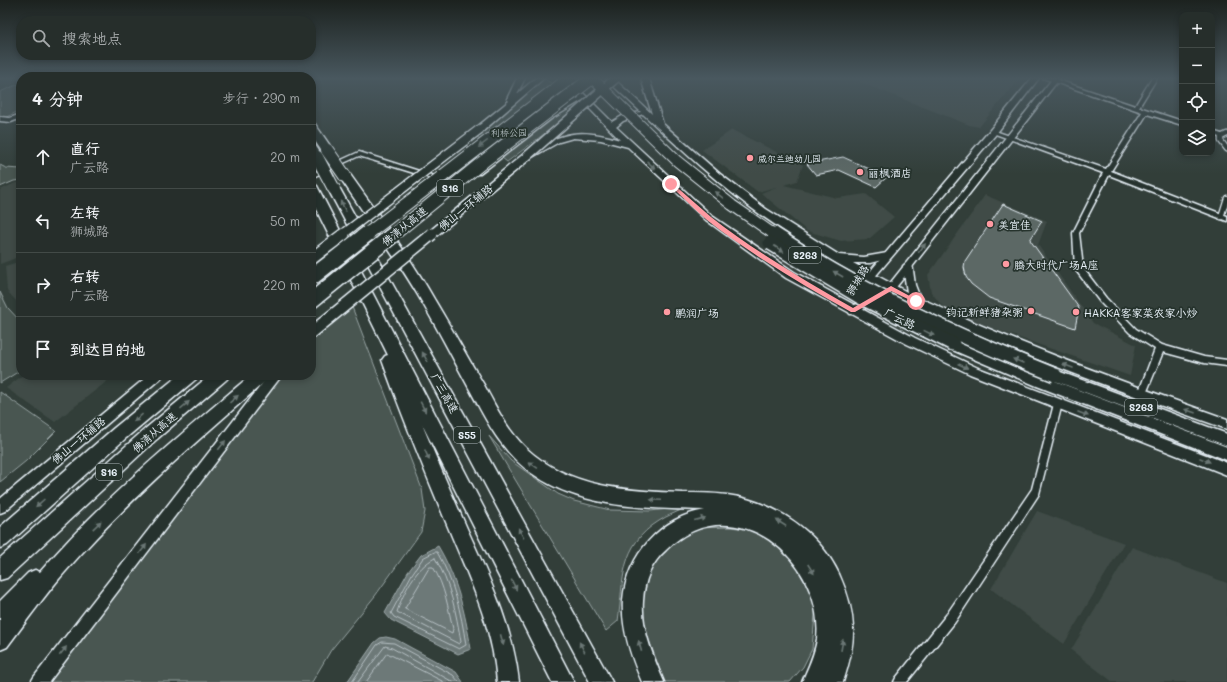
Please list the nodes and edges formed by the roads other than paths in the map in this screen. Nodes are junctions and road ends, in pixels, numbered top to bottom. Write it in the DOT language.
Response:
graph roads {
  1 [pos="502,110"];
  2 [pos="528,110"];
  3 [pos="551,110"];
  4 [pos="562,110"];
  5 [pos="580,110"];
  6 [pos="594,110"];
  7 [pos="613,110"];
  8 [pos="625,110"];
  9 [pos="643,110"];
  10 [pos="654,110"];
  11 [pos="1011,110"];
  12 [pos="1032,110"];
  13 [pos="1142,110"];
  14 [pos="1146,111"];
  15 [pos="651,117"];
  16 [pos="16,118"];
  17 [pos="0,119"];
  18 [pos="1179,122"];
  19 [pos="659,125"];
  20 [pos="612,127"];
  21 [pos="993,132"];
  22 [pos="1215,133"];
  23 [pos="316,134"];
  24 [pos="1225,135"];
  25 [pos="1009,138"];
  26 [pos="631,146"];
  27 [pos="1227,149"];
  28 [pos="316,154"];
  29 [pos="525,158"];
  30 [pos="1107,172"];
  31 [pos="316,174"];
  32 [pos="340,183"];
  33 [pos="316,196"];
  34 [pos="1227,198"];
  35 [pos="1224,218"];
  36 [pos="316,255"];
  37 [pos="887,256"];
  38 [pos="835,257"];
  39 [pos="908,266"];
  40 [pos="316,274"];
  41 [pos="870,277"];
  42 [pos="891,288"];
  43 [pos="316,298"];
  44 [pos="916,301"];
  45 [pos="853,311"];
  46 [pos="374,313"];
  47 [pos="316,329"];
  48 [pos="1160,348"];
  49 [pos="1227,362"];
  50 [pos="151,380"];
  51 [pos="184,380"];
  52 [pos="215,380"];
  53 [pos="256,380"];
  54 [pos="272,380"];
  55 [pos="1142,394"];
  56 [pos="1058,404"];
  57 [pos="1227,424"];
  58 [pos="1227,440"];
  59 [pos="1227,454"];
  60 [pos="1227,469"];
  61 [pos="109,472"];
  62 [pos="0,507"];
  63 [pos="0,539"];
  64 [pos="82,539"];
  65 [pos="0,571"];
  66 [pos="0,579"];
  67 [pos="0,615"];
  68 [pos="0,640"];
  69 [pos="39,682"];
  70 [pos="508,682"];
  71 [pos="564,682"];
  72 [pos="600,682"];
  73 [pos="653,682"];
  74 [pos="813,682"];
  75 [pos="832,682"];
  76 [pos="900,682"];
  1 -- 36 [label="main road, bridge"];
  2 -- 40 [label="highway, 佛清从高速 / S16, one-way, bridge"];
  3 -- 43 [label="highway, 佛清从高速 / S16, bridge"];
  4 -- 31 [label="street"];
  5 -- 29 [label="main road, 佛山一环辅路, bridge"];
  6 -- 20 [label="main road, S263"];
  7 -- 59 [label="main road, 广云路 / S263, one-way, bridge"];
  58 -- 8 [label="main road, 广云路 / S263, one-way, bridge"];
  9 -- 15 [label="main road, 广云路 / S263"];
  10 -- 19 [label="main road"];
  11 -- 21 [label="street, 狮城路"];
  12 -- 25 [label="street, 狮城路"];
  13 -- 14 [label="street"];
  14 -- 18 [label="street"];
  14 -- 30 [label="street"];
  15 -- 19 [label="main road, 广云路 / S263"];
  15 -- 20 [label="main road"];
  16 -- 17 [label="street"];
  19 -- 38 [label="main road, 广云路 / S263"];
  20 -- 26 [label="main road, S263"];
  21 -- 25 [label="street"];
  21 -- 37 [label="street, 狮城路"];
  22 -- 24 [label="street"];
  23 -- 32 [label="highway, bridge"];
  24 -- 27 [label="street"];
  25 -- 30 [label="street"];
  39 -- 25 [label="street, 狮城路, one-way"];
  26 -- 29 [label="main road, bridge"];
  26 -- 45 [label="main road, S263, one-way"];
  28 -- 32 [label="highway, 广三高速 / S55, bridge"];
  29 -- 47 [label="main road, 佛山一环辅路, bridge"];
  30 -- 35 [label="street"];
  30 -- 48 [label="street"];
  72 -- 32 [label="highway, 广三高速 / S55, one-way"];
  75 -- 32 [label="highway, one-way"];
  33 -- 46 [label="highway, S55"];
  34 -- 35 [label="street"];
  37 -- 38 [label="main road"];
  37 -- 41 [label="street, 狮城路"];
  38 -- 41 [label="main road, 广云路 / S263"];
  39 -- 42 [label="street, 狮城路"];
  39 -- 44 [label="main road"];
  41 -- 42 [label="main road, 广云路 / S263"];
  41 -- 45 [label="street, 狮城路"];
  42 -- 44 [label="main road, 广云路 / S263"];
  42 -- 45 [label="street, 狮城路"];
  55 -- 44 [label="main road, 广云路 / S263, one-way"];
  45 -- 56 [label="main road, S263, one-way"];
  46 -- 70 [label="highway, one-way"];
  46 -- 71 [label="highway, S55, one-way"];
  48 -- 49 [label="street"];
  48 -- 55 [label="street"];
  50 -- 62 [label="main road, 佛山一环辅路"];
  51 -- 63 [label="highway, 佛清从高速 / S16, one-way"];
  61 -- 52 [label="highway, 佛清从高速 / S16, one-way"];
  64 -- 53 [label="highway, one-way"];
  69 -- 54 [label="main road, one-way"];
  57 -- 55 [label="main road, 广云路 / S263, one-way"];
  56 -- 60 [label="main road, S263, one-way"];
  56 -- 76 [label="street"];
  61 -- 65 [label="highway, 佛清从高速 / S16"];
  61 -- 66 [label="highway"];
  64 -- 67 [label="highway"];
  64 -- 68 [label="highway"];
  73 -- 74 [label="highway, one-way"];
}
